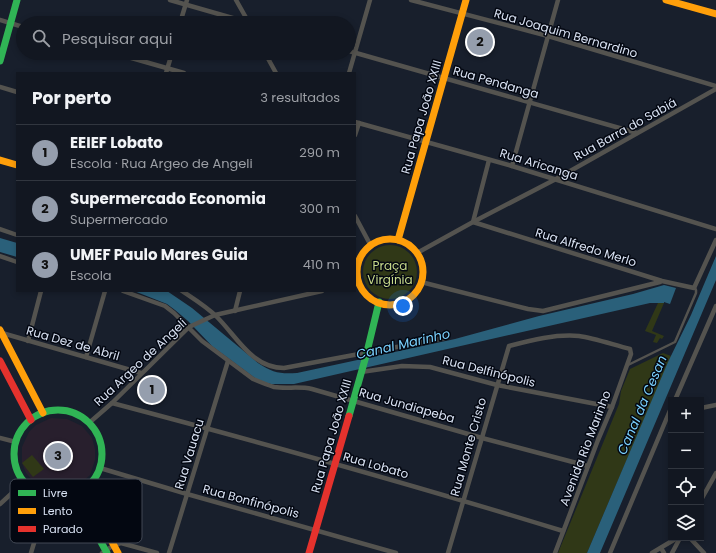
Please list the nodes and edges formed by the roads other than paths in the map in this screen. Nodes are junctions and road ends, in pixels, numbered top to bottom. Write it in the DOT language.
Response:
graph roads {
  1 [pos="17,0"];
  2 [pos="170,0"];
  3 [pos="236,0"];
  4 [pos="370,0"];
  5 [pos="411,0"];
  6 [pos="466,0"];
  7 [pos="558,0"];
  8 [pos="666,0"];
  9 [pos="186,2"];
  10 [pos="461,14"];
  11 [pos="716,14"];
  12 [pos="182,16"];
  13 [pos="228,16"];
  14 [pos="245,16"];
  15 [pos="0,20"];
  16 [pos="10,23"];
  17 [pos="16,25"];
  18 [pos="548,36"];
  19 [pos="356,49"];
  20 [pos="356,53"];
  21 [pos="135,60"];
  22 [pos="170,60"];
  23 [pos="270,60"];
  24 [pos="353,60"];
  25 [pos="0,61"];
  26 [pos="167,71"];
  27 [pos="276,72"];
  28 [pos="349,72"];
  29 [pos="444,78"];
  30 [pos="0,87"];
  31 [pos="716,88"];
  32 [pos="16,92"];
  33 [pos="530,103"];
  34 [pos="357,123"];
  35 [pos="637,134"];
  36 [pos="425,142"];
  37 [pos="0,160"];
  38 [pos="489,160"];
  39 [pos="16,165"];
  40 [pos="512,166"];
  41 [pos="556,179"];
  42 [pos="356,218"];
  43 [pos="473,222"];
  44 [pos="0,229"];
  45 [pos="716,229"];
  46 [pos="16,236"];
  47 [pos="398,240"];
  48 [pos="716,240"];
  49 [pos="371,246"];
  50 [pos="417,253"];
  51 [pos="0,256"];
  52 [pos="16,262"];
  53 [pos="357,262"];
  54 [pos="662,281"];
  55 [pos="421,282"];
  56 [pos="357,283"];
  57 [pos="694,288"];
  58 [pos="41,292"];
  59 [pos="105,292"];
  60 [pos="126,292"];
  61 [pos="183,292"];
  62 [pos="240,292"];
  63 [pos="318,292"];
  64 [pos="379,302"];
  65 [pos="716,306"];
  66 [pos="235,311"];
  67 [pos="215,315"];
  68 [pos="190,326"];
  69 [pos="0,332"];
  70 [pos="444,338"];
  71 [pos="28,341"];
  72 [pos="630,349"];
  73 [pos="366,355"];
  74 [pos="86,357"];
  75 [pos="0,361"];
  76 [pos="228,361"];
  77 [pos="628,365"];
  78 [pos="2,369"];
  79 [pos="362,371"];
  80 [pos="141,373"];
  81 [pos="497,386"];
  82 [pos="676,397"];
  83 [pos="353,400"];
  84 [pos="112,403"];
  85 [pos="716,405"];
  86 [pos="612,407"];
  87 [pos="704,407"];
  88 [pos="43,413"];
  89 [pos="668,417"];
  90 [pos="31,420"];
  91 [pos="89,423"];
  92 [pos="207,428"];
  93 [pos="0,438"];
  94 [pos="482,438"];
  95 [pos="16,442"];
  96 [pos="335,464"];
  97 [pos="588,466"];
  98 [pos="100,468"];
  99 [pos="716,473"];
  100 [pos="22,479"];
  101 [pos="94,479"];
  102 [pos="137,479"];
  103 [pos="142,481"];
  104 [pos="187,494"];
  105 [pos="10,495"];
  106 [pos="704,495"];
  107 [pos="463,500"];
  108 [pos="0,504"];
  109 [pos="315,530"];
  110 [pos="564,531"];
  111 [pos="674,541"];
  112 [pos="678,541"];
  113 [pos="693,541"];
  114 [pos="34,543"];
  115 [pos="100,543"];
  116 [pos="114,545"];
  117 [pos="661,548"];
  118 [pos="105,552"];
  119 [pos="31,553"];
  120 [pos="118,553"];
  121 [pos="157,553"];
  122 [pos="169,553"];
  123 [pos="309,553"];
  124 [pos="396,553"];
  125 [pos="448,553"];
  126 [pos="555,553"];
  127 [pos="610,553"];
  128 [pos="652,553"];
  129 [pos="664,553"];
  130 [pos="672,553"];
  131 [pos="704,553"];
  1 -- 16 [label="street"];
  2 -- 9 [label="street"];
  3 -- 14 [label="street"];
  4 -- 19 [label="street"];
  5 -- 10 [label="street, Rua Joaquim Bernardino"];
  6 -- 10 [label="street, Rua Papa João XXIII"];
  7 -- 18 [label="street"];
  8 -- 11 [label="street"];
  9 -- 12 [label="street"];
  9 -- 13 [label="street"];
  10 -- 18 [label="street, Rua Joaquim Bernardino"];
  10 -- 29 [label="street, Rua Papa João XXIII"];
  15 -- 16 [label="street"];
  16 -- 17 [label="street"];
  16 -- 25 [label="street"];
  18 -- 31 [label="street, Rua Joaquim Bernardino"];
  18 -- 33 [label="street"];
  20 -- 29 [label="street, Rua Pendanga"];
  21 -- 26 [label="street"];
  22 -- 26 [label="street"];
  23 -- 27 [label="street"];
  24 -- 28 [label="street"];
  29 -- 33 [label="street, Rua Pendanga"];
  29 -- 36 [label="street, Rua Papa João XXIII"];
  30 -- 32 [label="street"];
  31 -- 35 [label="street, Rua Barra do Sabiá"];
  33 -- 35 [label="street, Rua Pendanga"];
  33 -- 40 [label="street"];
  34 -- 36 [label="street, Rua Aricanga"];
  35 -- 41 [label="street, Rua Barra do Sabiá"];
  36 -- 38 [label="street, Rua Aricanga"];
  36 -- 47 [label="street, Rua Papa João XXIII"];
  37 -- 39 [label="street"];
  38 -- 40 [label="street, Rua Aricanga"];
  38 -- 43 [label="street"];
  40 -- 41 [label="street, Rua Aricanga"];
  41 -- 43 [label="street, Rua Barra do Sabiá"];
  41 -- 45 [label="street, Rua Aricanga"];
  42 -- 49 [label="street"];
  43 -- 50 [label="street, Rua Barra do Sabiá"];
  43 -- 54 [label="street, Rua Alfredo Merlo"];
  44 -- 46 [label="street"];
  47 -- 49 [label="street"];
  47 -- 50 [label="street"];
  48 -- 57 [label="street"];
  49 -- 53 [label="street"];
  50 -- 55 [label="street"];
  51 -- 52 [label="street"];
  53 -- 56 [label="street"];
  54 -- 55 [label="street"];
  54 -- 57 [label="street, Rua Alfredo Merlo"];
  55 -- 64 [label="street"];
  56 -- 64 [label="street"];
  57 -- 77 [label="lane"];
  58 -- 71 [label="street"];
  59 -- 74 [label="street"];
  60 -- 68 [label="street, Rua Jundiapeba"];
  61 -- 67 [label="street"];
  62 -- 66 [label="street"];
  63 -- 66 [label="street, Rua Argeo de Angeli"];
  64 -- 73 [label="street, Rua Papa João XXIII"];
  65 -- 82 [label="street"];
  66 -- 67 [label="street, Rua Argeo de Angeli"];
  67 -- 68 [label="street, Rua Argeo de Angeli"];
  67 -- 73 [label="street"];
  68 -- 76 [label="street, Rua Jundiapeba"];
  68 -- 80 [label="street, Rua Argeo de Angeli"];
  69 -- 71 [label="street, Rua Dez de Abril"];
  69 -- 88 [label="street"];
  70 -- 73 [label="street"];
  71 -- 74 [label="street, Rua Dez de Abril"];
  72 -- 77 [label="street, Avenida Rio Marinho"];
  72 -- 81 [label="street, Rua Monte Cristo"];
  73 -- 79 [label="street, Rua Papa João XXIII"];
  74 -- 80 [label="street, Rua Dez de Abril"];
  75 -- 78 [label="street"];
  76 -- 83 [label="street, Rua Jundiapeba"];
  76 -- 92 [label="street, Rua Vauacu"];
  77 -- 86 [label="street, Avenida Rio Marinho"];
  78 -- 90 [label="street"];
  79 -- 81 [label="street, Rua Delfinópolis"];
  79 -- 83 [label="street, Rua Papa João XXIII"];
  80 -- 84 [label="street, Rua Argeo de Angeli"];
  81 -- 86 [label="street, Rua Delfinópolis"];
  81 -- 94 [label="street, Rua Monte Cristo"];
  83 -- 94 [label="street, Rua Jundiapeba"];
  83 -- 96 [label="street, Rua Papa João XXIII"];
  84 -- 91 [label="street, Rua Argeo de Angeli"];
  84 -- 92 [label="street, Rua Lobato"];
  85 -- 87 [label="street"];
  86 -- 97 [label="street, Avenida Rio Marinho"];
  88 -- 90 [label="street"];
  88 -- 91 [label="street"];
  89 -- 127 [label="street"];
  90 -- 95 [label="street"];
  91 -- 98 [label="street"];
  92 -- 96 [label="street, Rua Lobato"];
  92 -- 104 [label="street, Rua Vauacu"];
  93 -- 95 [label="street"];
  94 -- 97 [label="street, Rua Jundiapeba"];
  94 -- 107 [label="street, Rua Monte Cristo"];
  95 -- 100 [label="street"];
  96 -- 107 [label="street, Rua Lobato"];
  96 -- 109 [label="street, Rua Papa João XXIII"];
  97 -- 110 [label="street, Avenida Rio Marinho"];
  98 -- 101 [label="street"];
  98 -- 102 [label="street, Rua Bonfinópolis"];
  99 -- 106 [label="street"];
  103 -- 104 [label="street, Rua Bonfinópolis"];
  104 -- 109 [label="street, Rua Bonfinópolis"];
  104 -- 122 [label="street, Rua Vauacu"];
  105 -- 108 [label="street"];
  107 -- 110 [label="street, Rua Lobato"];
  107 -- 125 [label="street, Rua Monte Cristo"];
  109 -- 123 [label="street, Rua Papa João XXIII"];
  109 -- 124 [label="street, Rua Bonfinópolis"];
  110 -- 126 [label="street, Avenida Rio Marinho"];
  111 -- 117 [label="street"];
  112 -- 130 [label="street"];
  113 -- 131 [label="street"];
  114 -- 119 [label="street"];
  115 -- 118 [label="street"];
  116 -- 118 [label="street"];
  116 -- 120 [label="street"];
  116 -- 121 [label="street"];
  117 -- 128 [label="street"];
  117 -- 129 [label="street"];
}
